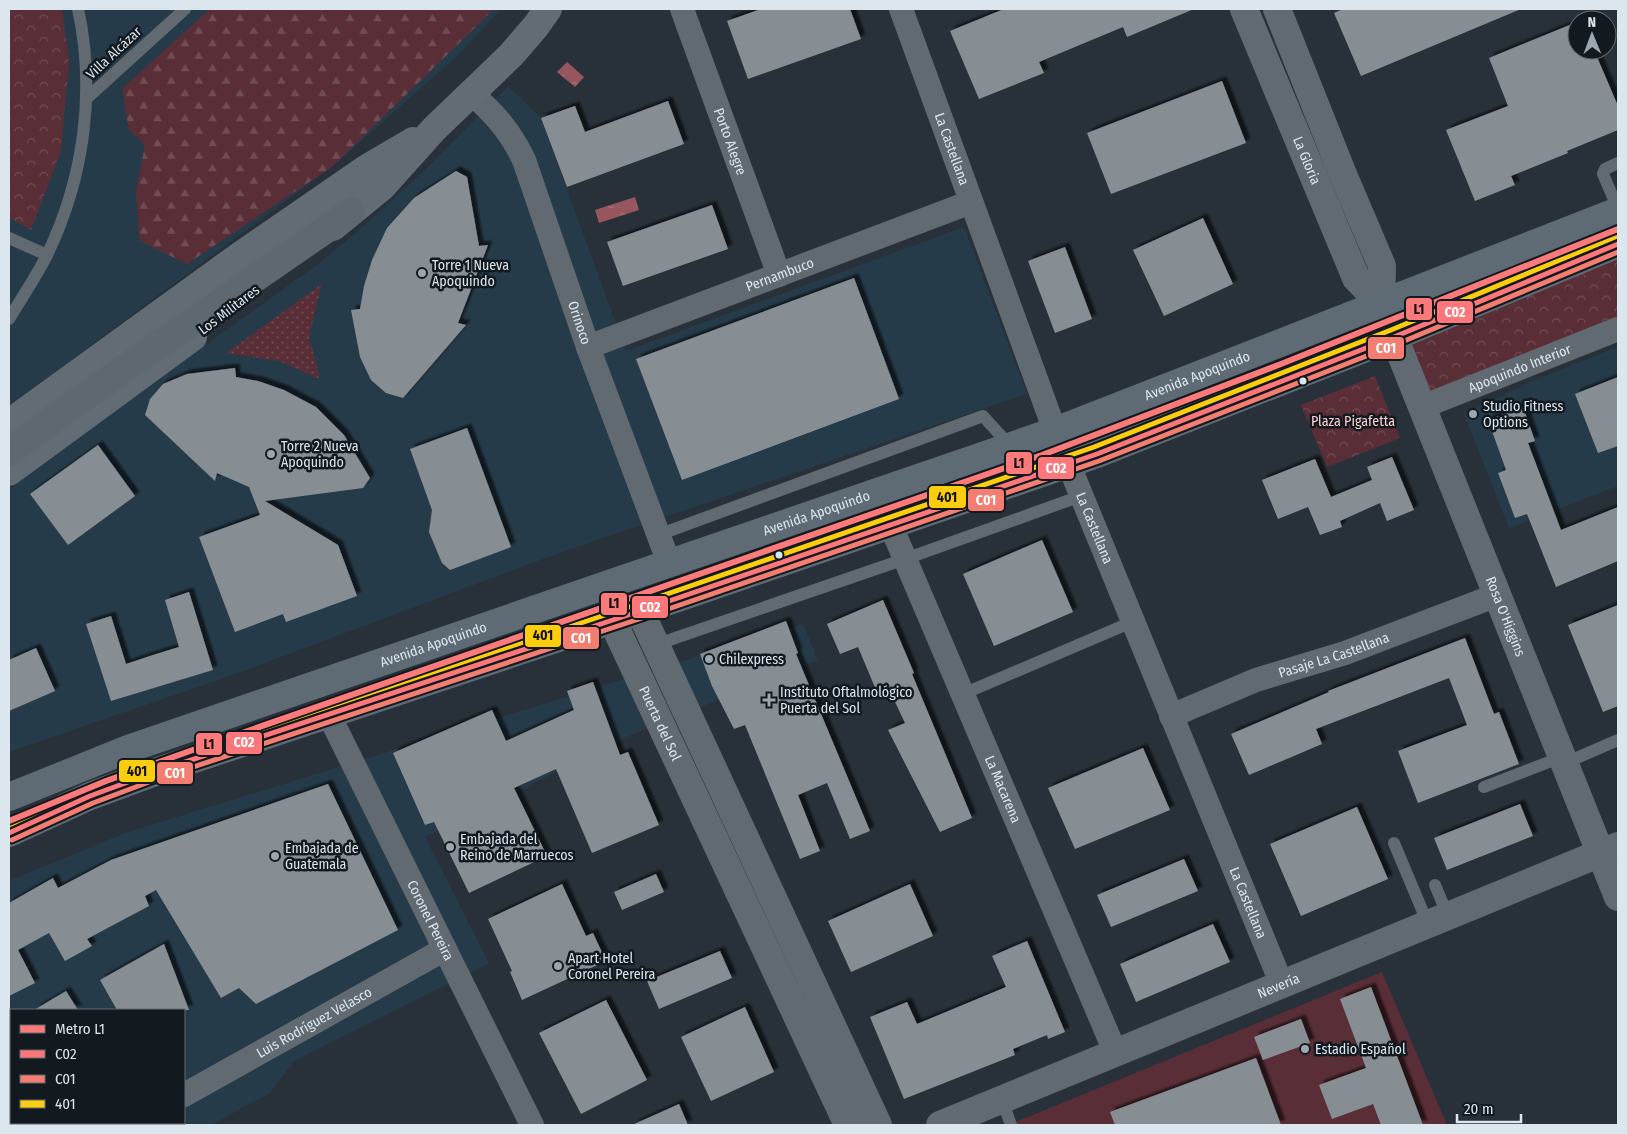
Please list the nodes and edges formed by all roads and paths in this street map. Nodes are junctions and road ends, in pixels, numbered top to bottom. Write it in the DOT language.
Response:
graph roads {
  1 [pos="78,9"];
  2 [pos="185,9"];
  3 [pos="548,9"];
  4 [pos="682,9"];
  5 [pos="901,9"];
  6 [pos="1244,9"];
  7 [pos="1277,9"];
  8 [pos="471,94"];
  9 [pos="86,100"];
  10 [pos="434,128"];
  11 [pos="1618,163"];
  12 [pos="1342,172"];
  13 [pos="1316,181"];
  14 [pos="971,202"];
  15 [pos="1618,210"];
  16 [pos="351,212"];
  17 [pos="9,238"];
  18 [pos="1618,244"];
  19 [pos="47,255"];
  20 [pos="778,275"];
  21 [pos="1381,304"];
  22 [pos="9,318"];
  23 [pos="1618,329"];
  24 [pos="1394,336"];
  25 [pos="588,347"];
  26 [pos="1422,407"];
  27 [pos="9,423"];
  28 [pos="1055,432"];
  29 [pos="1011,447"];
  30 [pos="9,452"];
  31 [pos="1068,464"];
  32 [pos="9,472"];
  33 [pos="1080,496"];
  34 [pos="891,526"];
  35 [pos="658,535"];
  36 [pos="905,559"];
  37 [pos="669,563"];
  38 [pos="1497,595"];
  39 [pos="640,611"];
  40 [pos="612,620"];
  41 [pos="1132,622"];
  42 [pos="656,644"];
  43 [pos="628,654"];
  44 [pos="963,694"];
  45 [pos="329,714"];
  46 [pos="1171,716"];
  47 [pos="1618,740"];
  48 [pos="1563,760"];
  49 [pos="1484,787"];
  50 [pos="9,797"];
  51 [pos="734,816"];
  52 [pos="709,826"];
  53 [pos="9,833"];
  54 [pos="1394,843"];
  55 [pos="1609,850"];
  56 [pos="1435,885"];
  57 [pos="1618,897"];
  58 [pos="1438,920"];
  59 [pos="445,949"];
  60 [pos="808,973"];
  61 [pos="782,984"];
  62 [pos="1282,984"];
  63 [pos="1116,1054"];
  64 [pos="185,1094"];
  65 [pos="1002,1100"];
  66 [pos="532,1125"];
  67 [pos="848,1125"];
  68 [pos="878,1125"];
  69 [pos="940,1125"];
  70 [pos="1011,1125"];
  1 -- 9 [label="lane"];
  2 -- 9 [label="lane, Villa Alcázar"];
  3 -- 8 [label="main road, Los Militares"];
  4 -- 20 [label="street, Porto Alegre"];
  5 -- 14 [label="street, La Castellana"];
  6 -- 13 [label="street, La Gloria"];
  7 -- 12 [label="street, La Gloria"];
  8 -- 10 [label="main road, Los Militares"];
  8 -- 25 [label="street, Orinoco"];
  9 -- 19 [label="lane"];
  10 -- 16 [label="main road, Los Militares"];
  10 -- 27 [label="main road, Los Militares"];
  11 -- 15 [label="lane"];
  12 -- 13 [label="street"];
  12 -- 21 [label="street, La Gloria"];
  13 -- 21 [label="street, La Gloria"];
  14 -- 20 [label="street, Pernambuco"];
  14 -- 28 [label="street, La Castellana"];
  15 -- 21 [label="main road, Avenida Apoquindo"];
  16 -- 30 [label="highway"];
  16 -- 32 [label="main road, Los Militares"];
  17 -- 19 [label="lane"];
  18 -- 24 [label="main road"];
  19 -- 22 [label="lane"];
  20 -- 25 [label="street, Pernambuco"];
  21 -- 24 [label="street, La Gloria"];
  21 -- 28 [label="main road, Avenida Apoquindo"];
  23 -- 26 [label="street, Apoquindo Interior"];
  24 -- 26 [label="street, Rosa O'Higgins"];
  24 -- 31 [label="main road"];
  25 -- 35 [label="street, Orinoco"];
  26 -- 38 [label="street, Rosa O'Higgins"];
  28 -- 29 [label="main road, Avenida Apoquindo"];
  28 -- 31 [label="street, La Castellana"];
  29 -- 35 [label="lane"];
  29 -- 37 [label="main road, Avenida Apoquindo"];
  31 -- 33 [label="street, La Castellana"];
  31 -- 34 [label="main road"];
  33 -- 36 [label="lane"];
  33 -- 41 [label="street, La Castellana"];
  34 -- 36 [label="street, La Macarena"];
  34 -- 39 [label="main road"];
  35 -- 37 [label="street, Orinoco"];
  36 -- 42 [label="lane"];
  36 -- 44 [label="street, La Macarena"];
  37 -- 50 [label="main road, Avenida Apoquindo"];
  38 -- 46 [label="street, Pasaje La Castellana"];
  38 -- 48 [label="street, Rosa O'Higgins"];
  39 -- 40 [label="main road"];
  39 -- 42 [label="street, Puerta del Sol"];
  40 -- 43 [label="street, Puerta del Sol"];
  40 -- 45 [label="main road"];
  41 -- 44 [label="lane"];
  41 -- 46 [label="street, La Castellana"];
  42 -- 43 [label="lane"];
  42 -- 51 [label="street, Puerta del Sol"];
  43 -- 52 [label="street, Puerta del Sol"];
  44 -- 63 [label="street, La Macarena"];
  45 -- 53 [label="main road"];
  45 -- 59 [label="street, Coronel Pereira"];
  46 -- 62 [label="street, La Castellana"];
  47 -- 48 [label="lane"];
  48 -- 49 [label="lane"];
  48 -- 55 [label="street, Rosa O'Higgins"];
  51 -- 52 [label="street"];
  51 -- 60 [label="street, Puerta del Sol"];
  52 -- 61 [label="street, Puerta del Sol"];
  54 -- 58 [label="lane"];
  55 -- 57 [label="street, Rosa O'Higgins"];
  55 -- 58 [label="street, Nevería"];
  56 -- 58 [label="lane"];
  58 -- 62 [label="street, Nevería"];
  59 -- 64 [label="street, Luis Rodríguez Velasco"];
  59 -- 66 [label="street, Coronel Pereira"];
  60 -- 61 [label="street"];
  60 -- 68 [label="street, Puerta del Sol"];
  61 -- 67 [label="street, Puerta del Sol"];
  62 -- 63 [label="street, Nevería"];
  63 -- 65 [label="street, Nevería"];
  65 -- 69 [label="street, Nevería"];
  65 -- 70 [label="lane"];
}
